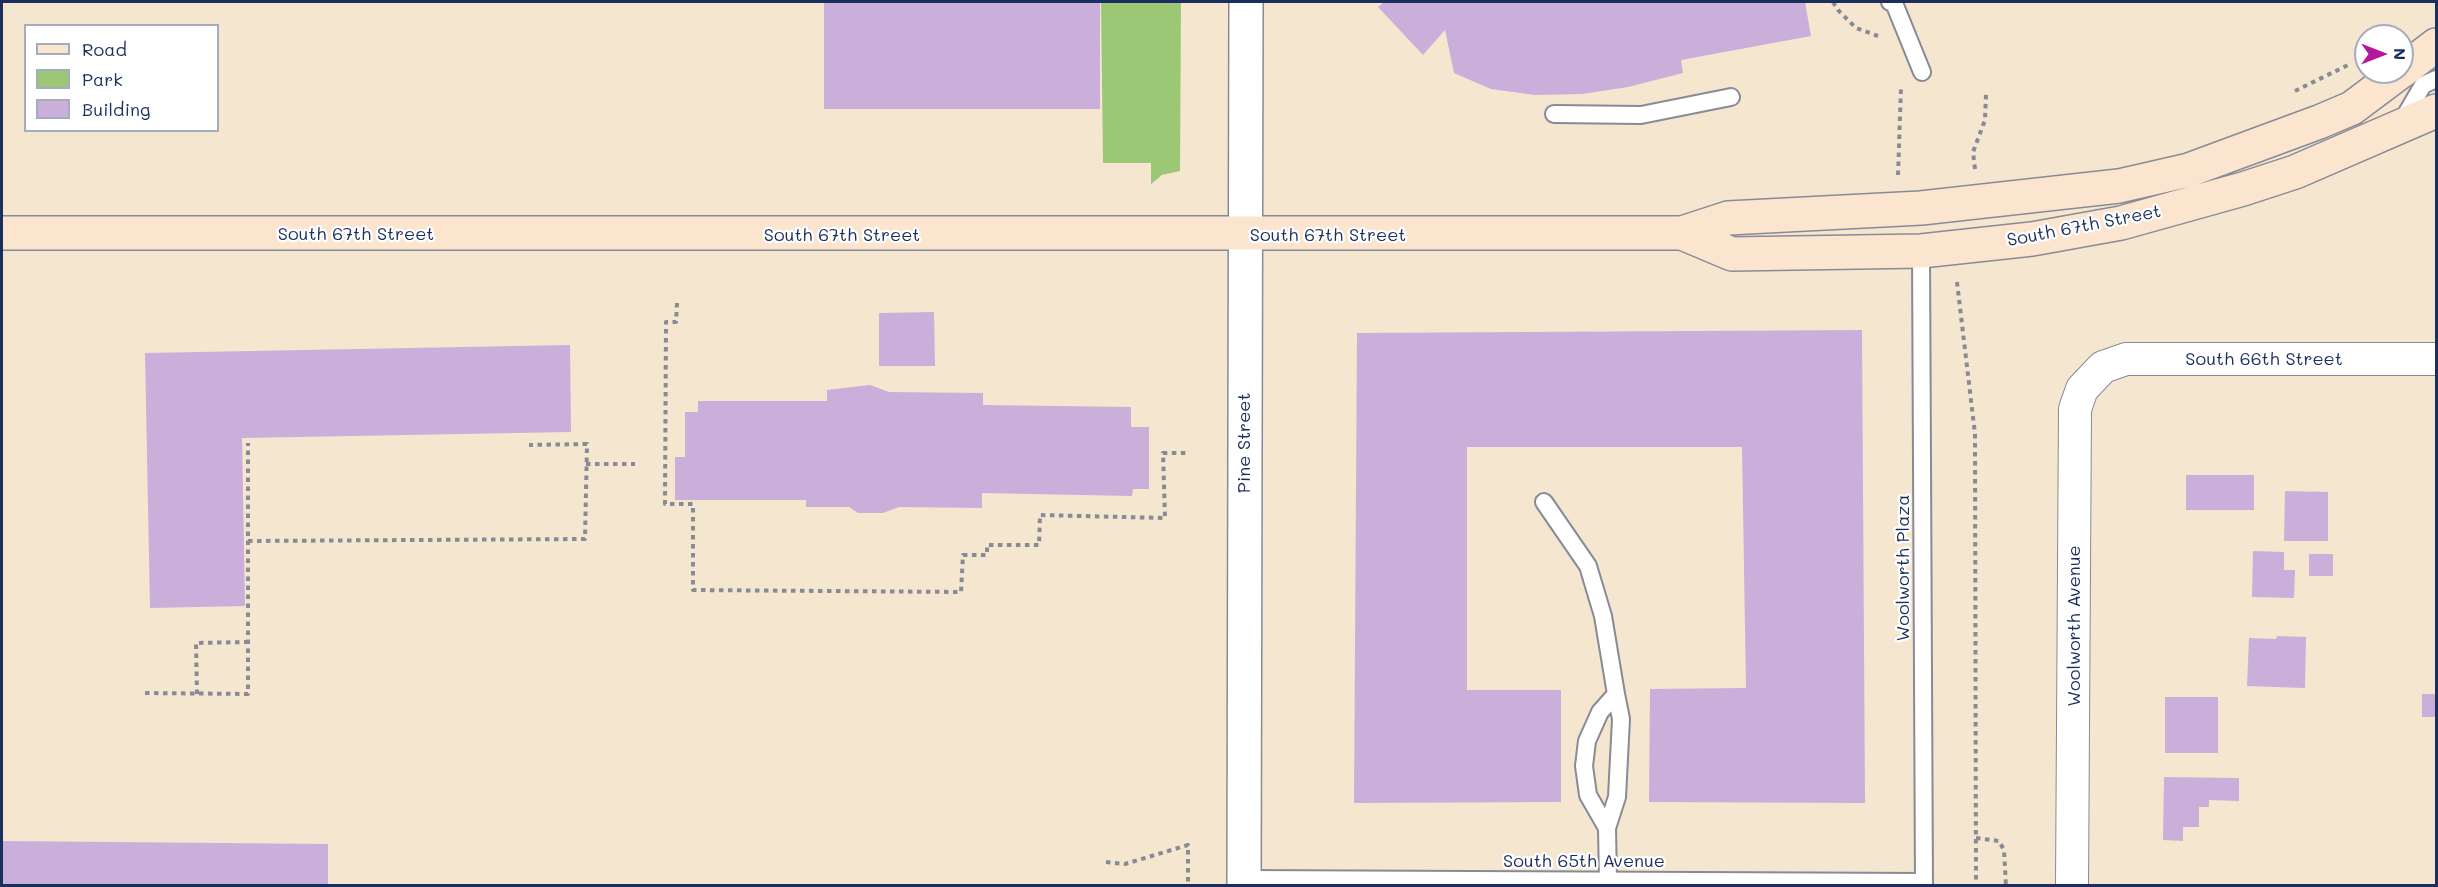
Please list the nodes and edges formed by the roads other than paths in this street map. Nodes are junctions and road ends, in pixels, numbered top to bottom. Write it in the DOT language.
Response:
graph roads {
  1 [pos="1246,2"];
  2 [pos="1890,2"];
  3 [pos="2436,45"];
  4 [pos="2414,61"];
  5 [pos="1922,72"];
  6 [pos="2436,79"];
  7 [pos="2384,84"];
  8 [pos="1731,98"];
  9 [pos="2436,111"];
  10 [pos="1554,114"];
  11 [pos="2399,127"];
  12 [pos="2,233"];
  13 [pos="1682,233"];
  14 [pos="1245,235"];
  15 [pos="1921,251"];
  16 [pos="2436,359"];
  17 [pos="2095,374"];
  18 [pos="1544,502"];
  19 [pos="1616,693"];
  20 [pos="1607,828"];
  21 [pos="1608,881"];
  22 [pos="1244,882"];
  23 [pos="1924,884"];
  24 [pos="2072,885"];
  1 -- 14 [label="street, Pine Street"];
  2 -- 5 [label="lane"];
  3 -- 4 [label="main road, South 67th Street"];
  6 -- 11 [label="lane"];
  7 -- 13 [label="main road, South 67th Street"];
  8 -- 10 [label="lane"];
  9 -- 11 [label="main road, South 67th Street"];
  11 -- 15 [label="main road, South 67th Street"];
  12 -- 14 [label="main road, South 67th Street"];
  13 -- 14 [label="main road, South 67th Street"];
  13 -- 15 [label="main road, South 67th Street"];
  14 -- 22 [label="street, Pine Street"];
  15 -- 23 [label="lane, Woolworth Plaza"];
  16 -- 17 [label="street, South 66th Street"];
  17 -- 24 [label="street, Woolworth Avenue"];
  18 -- 19 [label="lane"];
  19 -- 20 [label="lane"];
  19 -- 20 [label="lane"];
  20 -- 21 [label="lane"];
  21 -- 22 [label="lane, South 65th Avenue"];
  21 -- 23 [label="lane, South 65th Avenue"];
}
